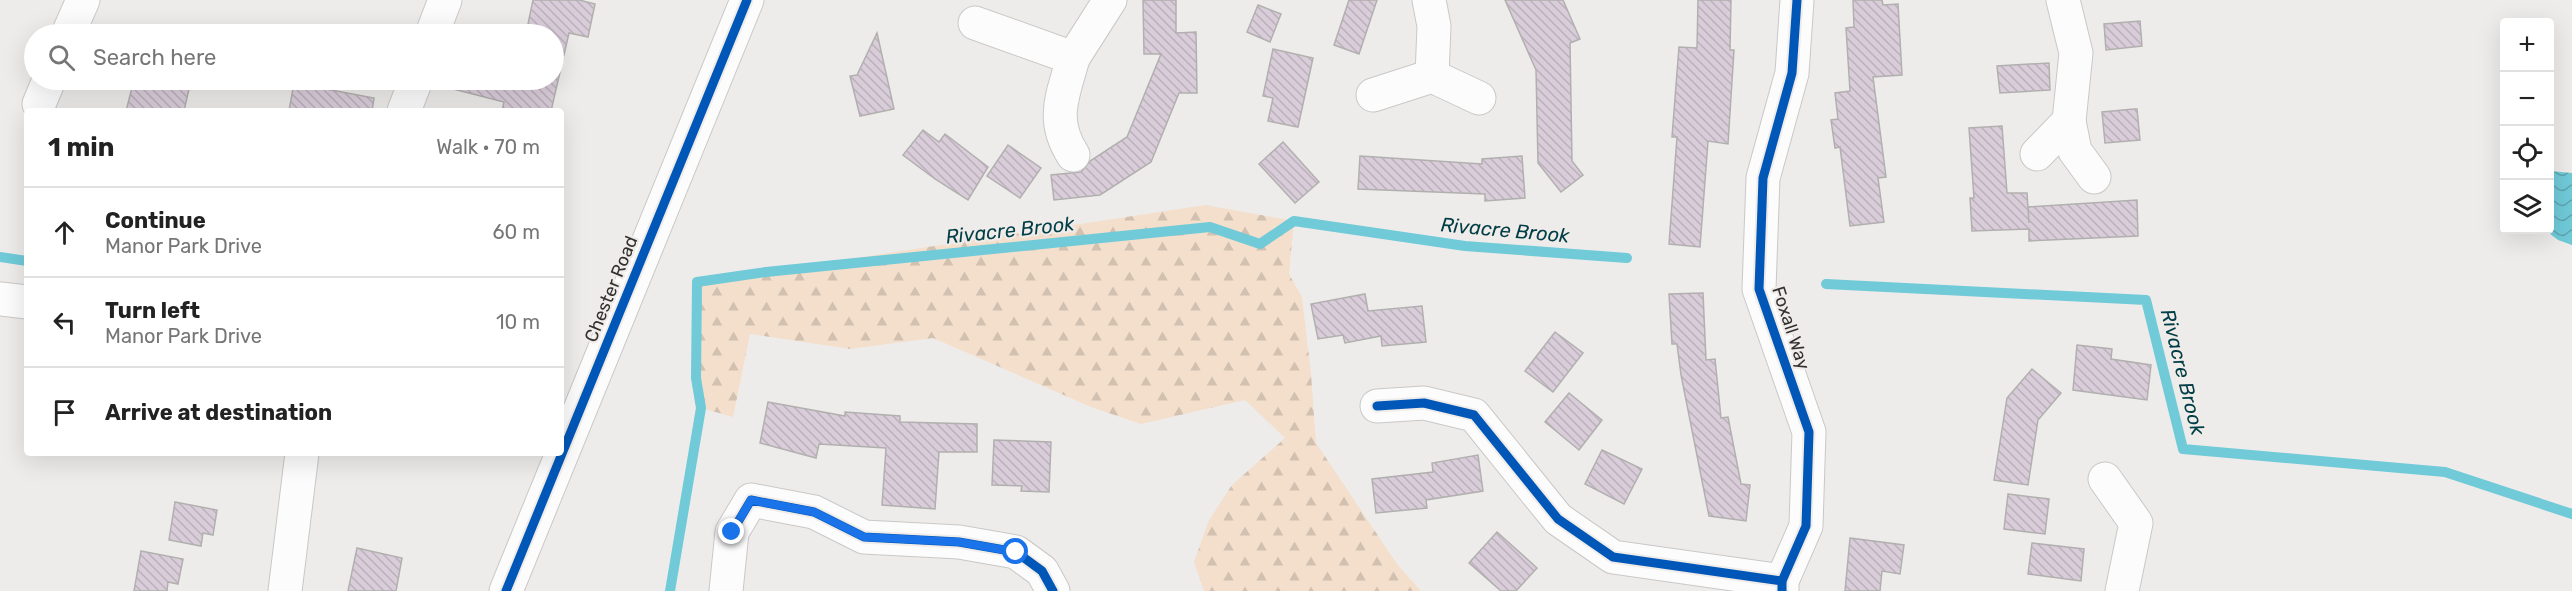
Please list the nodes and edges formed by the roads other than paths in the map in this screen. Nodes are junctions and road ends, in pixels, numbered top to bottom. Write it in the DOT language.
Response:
graph roads {
  1 [pos="83,0"];
  2 [pos="445,0"];
  3 [pos="747,0"];
  4 [pos="1110,0"];
  5 [pos="1429,0"];
  6 [pos="1797,0"];
  7 [pos="2063,0"];
  8 [pos="975,23"];
  9 [pos="72,24"];
  10 [pos="436,24"];
  11 [pos="1073,58"];
  12 [pos="1432,76"];
  13 [pos="412,90"];
  14 [pos="1372,95"];
  15 [pos="1479,98"];
  16 [pos="405,108"];
  17 [pos="2069,121"];
  18 [pos="2037,154"];
  19 [pos="1073,155"];
  20 [pos="2094,177"];
  21 [pos="0,299"];
  22 [pos="24,302"];
  23 [pos="1377,406"];
  24 [pos="564,449"];
  25 [pos="302,456"];
  26 [pos="561,456"];
  27 [pos="2105,478"];
  28 [pos="1782,586"];
  29 [pos="285,591"];
  30 [pos="506,591"];
  31 [pos="726,591"];
  32 [pos="1053,591"];
  33 [pos="2122,591"];
  1 -- 9 [label="street"];
  2 -- 10 [label="street"];
  3 -- 24 [label="street, Chester Road"];
  4 -- 11 [label="street"];
  5 -- 12 [label="street"];
  6 -- 28 [label="street, Foxall Way"];
  7 -- 17 [label="street"];
  8 -- 11 [label="street"];
  11 -- 19 [label="street"];
  12 -- 14 [label="street"];
  12 -- 15 [label="street"];
  13 -- 16 [label="street"];
  17 -- 18 [label="street"];
  17 -- 20 [label="street"];
  21 -- 22 [label="street"];
  23 -- 28 [label="street"];
  25 -- 29 [label="street"];
  26 -- 30 [label="street, Chester Road"];
  27 -- 33 [label="street"];
  31 -- 32 [label="street"];
}
